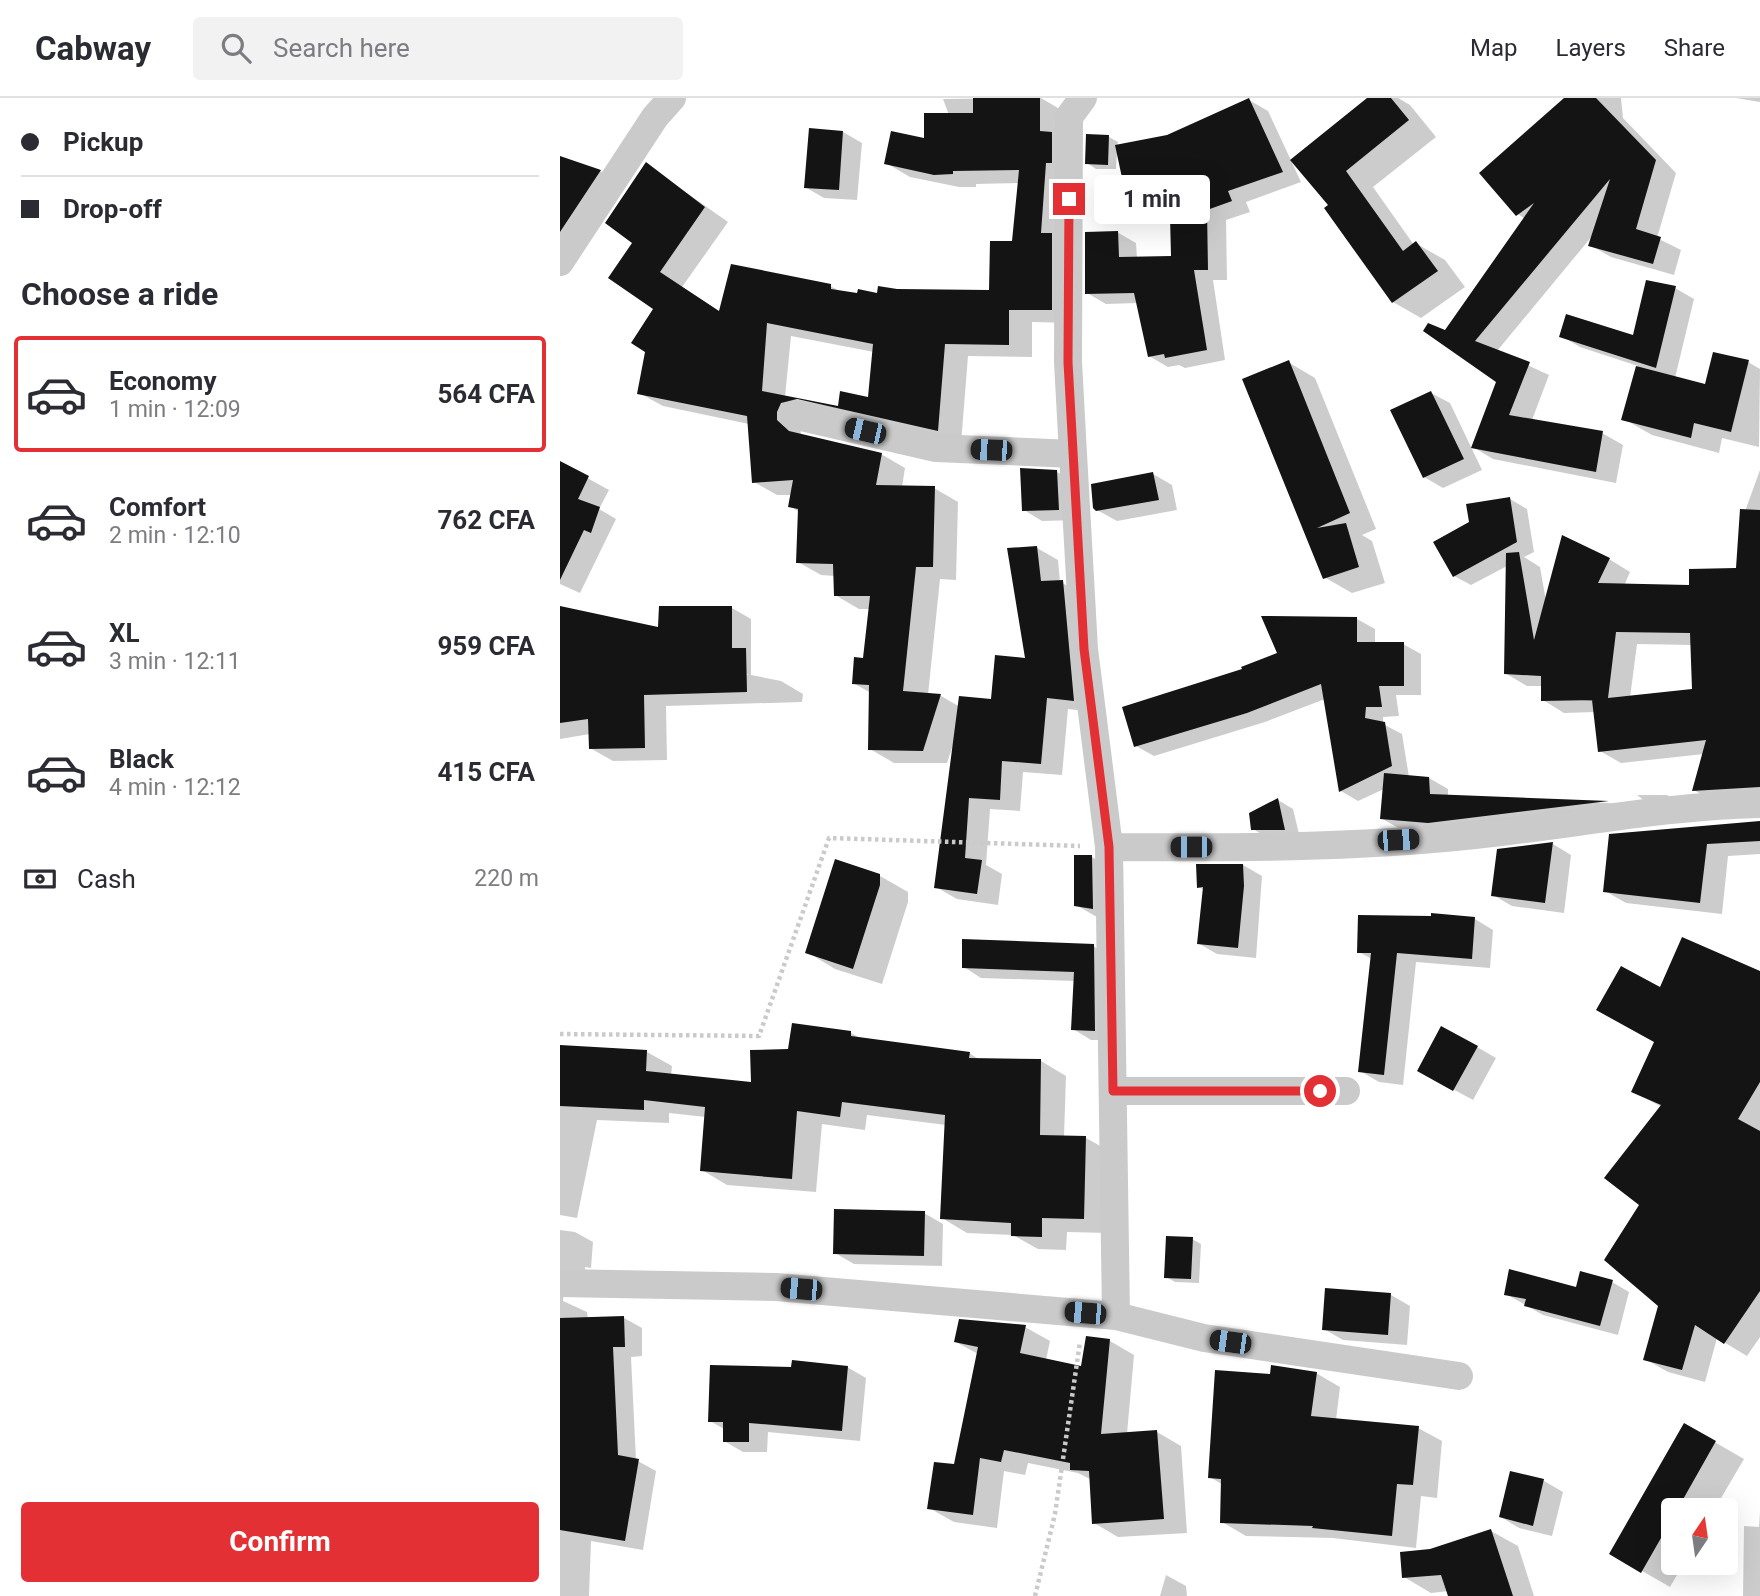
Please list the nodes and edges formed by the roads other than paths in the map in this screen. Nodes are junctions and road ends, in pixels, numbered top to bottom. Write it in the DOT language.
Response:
graph roads {
  1 [pos="672,98"];
  2 [pos="1083,98"];
  3 [pos="560,262"];
  4 [pos="793,415"];
  5 [pos="1073,454"];
  6 [pos="1760,804"];
  7 [pos="1109,847"];
  8 [pos="1113,1091"];
  9 [pos="1346,1091"];
  10 [pos="560,1283"];
  11 [pos="1116,1316"];
  12 [pos="1459,1376"];
  1 -- 3 [label="street"];
  2 -- 5 [label="street"];
  4 -- 5 [label="street"];
  5 -- 7 [label="street"];
  6 -- 7 [label="street"];
  7 -- 8 [label="street"];
  8 -- 9 [label="street"];
  8 -- 11 [label="street"];
  10 -- 11 [label="street"];
  11 -- 12 [label="street"];
}
